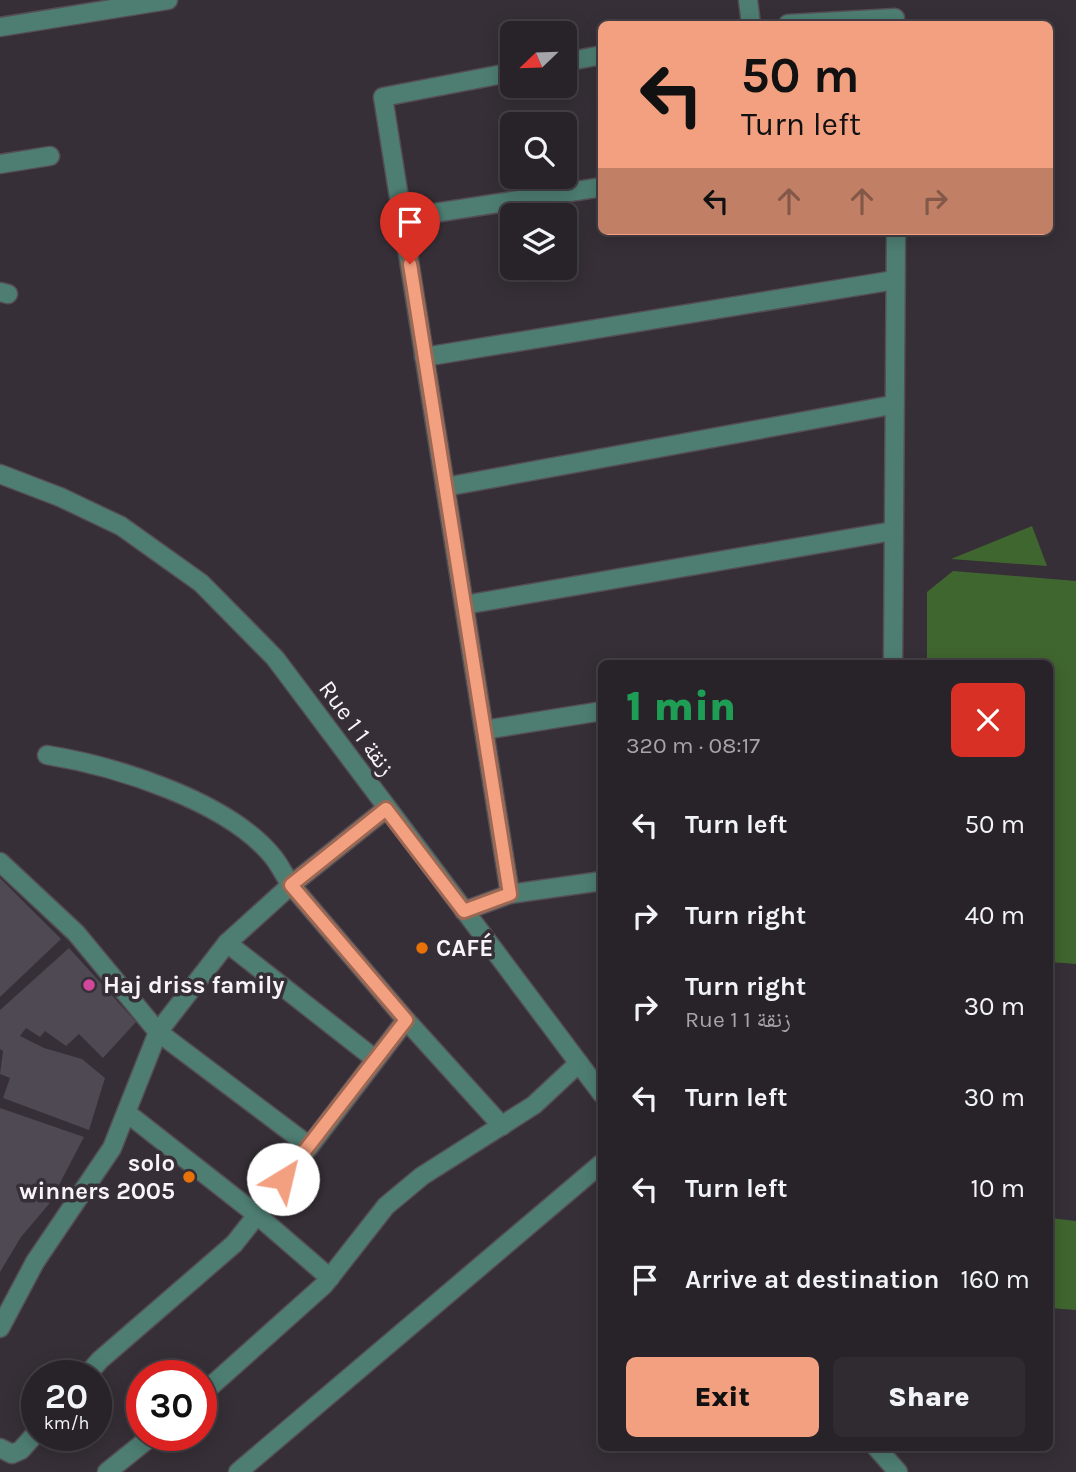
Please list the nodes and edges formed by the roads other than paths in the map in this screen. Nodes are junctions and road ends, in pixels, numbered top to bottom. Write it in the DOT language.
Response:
graph roads {
  1 [pos="169,0"];
  2 [pos="748,0"];
  3 [pos="894,14"];
  4 [pos="751,21"];
  5 [pos="820,21"];
  6 [pos="0,27"];
  7 [pos="598,56"];
  8 [pos="578,60"];
  9 [pos="500,74"];
  10 [pos="50,156"];
  11 [pos="0,164"];
  12 [pos="598,188"];
  13 [pos="402,218"];
  14 [pos="896,235"];
  15 [pos="895,280"];
  16 [pos="424,357"];
  17 [pos="892,405"];
  18 [pos="0,474"];
  19 [pos="445,487"];
  20 [pos="893,531"];
  21 [pos="464,605"];
  22 [pos="893,660"];
  23 [pos="598,712"];
  24 [pos="484,730"];
  25 [pos="47,755"];
  26 [pos="386,809"];
  27 [pos="0,862"];
  28 [pos="598,882"];
  29 [pos="291,885"];
  30 [pos="510,894"];
  31 [pos="464,911"];
  32 [pos="227,943"];
  33 [pos="406,1020"];
  34 [pos="158,1032"];
  35 [pos="375,1059"];
  36 [pos="579,1063"];
  37 [pos="598,1089"];
  38 [pos="127,1113"];
  39 [pos="502,1126"];
  40 [pos="308,1145"];
  41 [pos="598,1166"];
  42 [pos="257,1215"];
  43 [pos="330,1278"];
  44 [pos="0,1328"];
  45 [pos="100,1360"];
  46 [pos="217,1380"];
  47 [pos="0,1448"];
  48 [pos="21,1450"];
  49 [pos="133,1451"];
  50 [pos="880,1451"];
  51 [pos="107,1472"];
  52 [pos="237,1472"];
  53 [pos="898,1472"];
  1 -- 6 [label="street"];
  2 -- 4 [label="street"];
  3 -- 5 [label="street"];
  7 -- 8 [label="street"];
  9 -- 13 [label="street"];
  10 -- 11 [label="street"];
  12 -- 13 [label="street"];
  13 -- 16 [label="street"];
  14 -- 15 [label="street"];
  15 -- 16 [label="street"];
  15 -- 17 [label="street"];
  16 -- 19 [label="street"];
  17 -- 19 [label="street"];
  17 -- 20 [label="street"];
  18 -- 26 [label="street, Rue 1 زنقة 1"];
  19 -- 21 [label="street"];
  20 -- 21 [label="street"];
  20 -- 22 [label="street"];
  21 -- 24 [label="street"];
  23 -- 24 [label="street"];
  24 -- 30 [label="street"];
  25 -- 29 [label="street"];
  26 -- 29 [label="street"];
  26 -- 31 [label="street, Rue 1 زنقة 1"];
  27 -- 34 [label="street"];
  28 -- 30 [label="street"];
  29 -- 32 [label="street"];
  29 -- 33 [label="street"];
  30 -- 31 [label="street"];
  31 -- 36 [label="street, Rue 1 زنقة 1"];
  32 -- 34 [label="street"];
  32 -- 35 [label="street"];
  33 -- 35 [label="street"];
  33 -- 39 [label="street"];
  34 -- 38 [label="street"];
  34 -- 40 [label="street"];
  35 -- 40 [label="street"];
  36 -- 37 [label="street, Rue 1 زنقة 1"];
  36 -- 39 [label="street"];
  38 -- 42 [label="street"];
  38 -- 44 [label="street"];
  39 -- 43 [label="street"];
  40 -- 42 [label="street"];
  41 -- 52 [label="street"];
  42 -- 43 [label="street"];
  42 -- 45 [label="street"];
  43 -- 46 [label="street"];
  47 -- 48 [label="street"];
  49 -- 51 [label="street"];
  50 -- 53 [label="street"];
}
